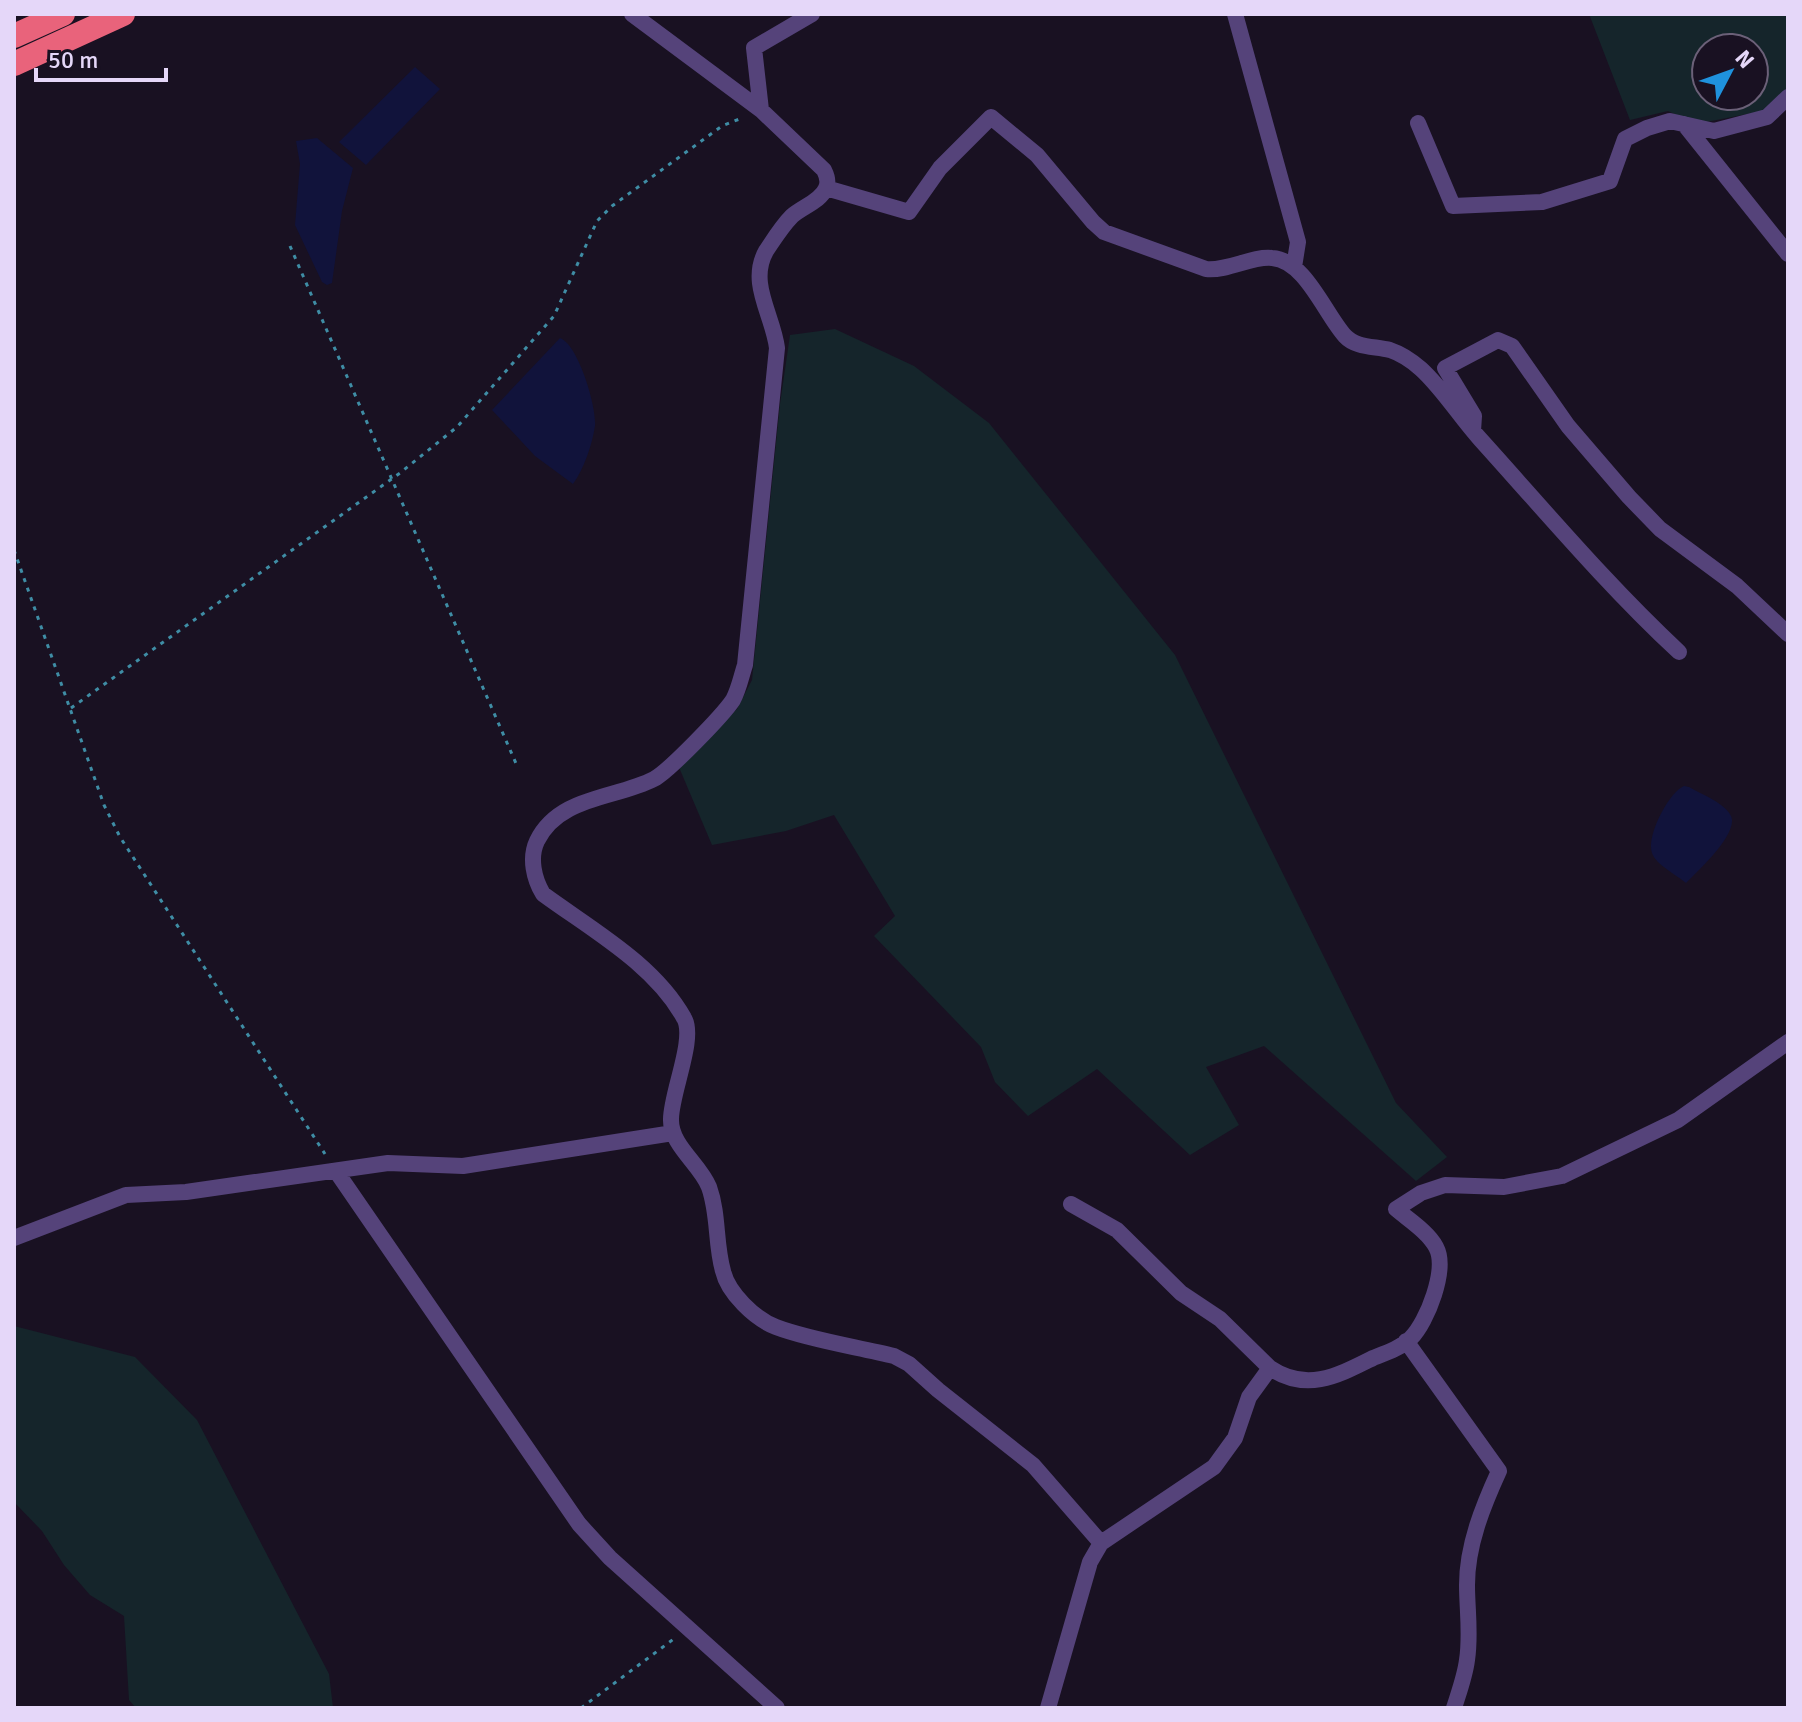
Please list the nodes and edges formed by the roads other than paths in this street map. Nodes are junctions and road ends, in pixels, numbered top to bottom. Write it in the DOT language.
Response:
graph roads {
  1 [pos="63,14"];
  2 [pos="123,14"];
  3 [pos="632,14"];
  4 [pos="812,14"];
  5 [pos="1235,14"];
  6 [pos="14,36"];
  7 [pos="14,64"];
  8 [pos="1788,97"];
  9 [pos="761,110"];
  10 [pos="1418,123"];
  11 [pos="1684,124"];
  12 [pos="826,188"];
  13 [pos="1788,254"];
  14 [pos="1294,267"];
  15 [pos="1473,431"];
  16 [pos="1788,634"];
  17 [pos="1679,652"];
  18 [pos="1788,1042"];
  19 [pos="673,1133"];
  20 [pos="336,1171"];
  21 [pos="1071,1204"];
  22 [pos="14,1238"];
  23 [pos="1406,1341"];
  24 [pos="1270,1368"];
  25 [pos="1101,1543"];
  26 [pos="777,1708"];
  27 [pos="1048,1708"];
  28 [pos="1454,1708"];
  1 -- 6 [label="highway"];
  2 -- 7 [label="highway"];
  3 -- 9 [label="street"];
  4 -- 9 [label="street"];
  5 -- 14 [label="street"];
  8 -- 11 [label="street"];
  9 -- 12 [label="street"];
  10 -- 11 [label="street"];
  11 -- 13 [label="street"];
  12 -- 14 [label="street"];
  12 -- 19 [label="street"];
  14 -- 15 [label="street"];
  15 -- 16 [label="street"];
  15 -- 17 [label="street"];
  18 -- 23 [label="street"];
  19 -- 20 [label="street"];
  19 -- 25 [label="street"];
  20 -- 22 [label="street"];
  20 -- 26 [label="street"];
  21 -- 24 [label="street"];
  23 -- 24 [label="street"];
  23 -- 28 [label="street"];
  24 -- 25 [label="street"];
  25 -- 27 [label="street"];
}
